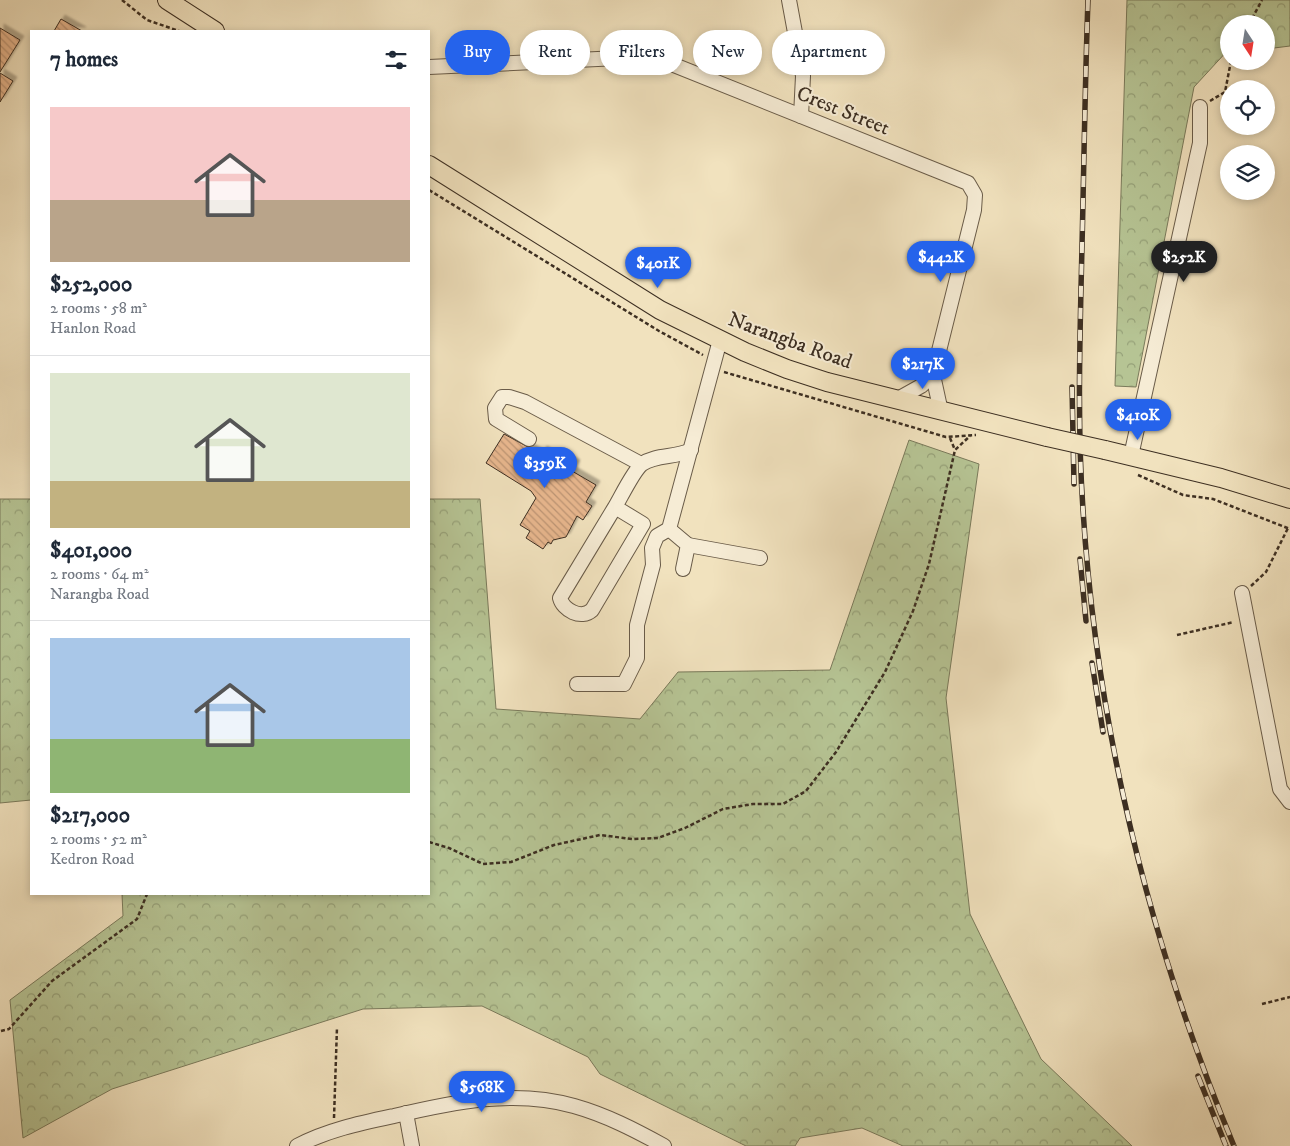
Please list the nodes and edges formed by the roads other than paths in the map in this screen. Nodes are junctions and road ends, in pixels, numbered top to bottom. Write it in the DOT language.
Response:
graph roads {
  1 [pos="167,0"];
  2 [pos="789,0"];
  3 [pos="213,30"];
  4 [pos="430,67"];
  5 [pos="1200,107"];
  6 [pos="802,116"];
  7 [pos="430,166"];
  8 [pos="720,340"];
  9 [pos="934,375"];
  10 [pos="896,400"];
  11 [pos="941,412"];
  12 [pos="528,439"];
  13 [pos="691,450"];
  14 [pos="642,464"];
  15 [pos="1132,464"];
  16 [pos="1290,499"];
  17 [pos="614,507"];
  18 [pos="669,529"];
  19 [pos="688,545"];
  20 [pos="760,558"];
  21 [pos="684,569"];
  22 [pos="1242,593"];
  23 [pos="577,684"];
  24 [pos="1290,802"];
  25 [pos="406,1113"];
  26 [pos="297,1146"];
  27 [pos="412,1146"];
  28 [pos="664,1146"];
  1 -- 3 [label="main road"];
  2 -- 6 [label="street"];
  4 -- 6 [label="street, Crest Street"];
  5 -- 15 [label="street"];
  6 -- 9 [label="street, Crest Street"];
  7 -- 8 [label="main road, Narangba Road"];
  8 -- 10 [label="main road, Narangba Road"];
  8 -- 13 [label="street"];
  9 -- 10 [label="street"];
  9 -- 11 [label="street"];
  10 -- 11 [label="main road, Narangba Road"];
  11 -- 15 [label="main road, Narangba Road, bridge"];
  12 -- 14 [label="street"];
  13 -- 14 [label="street"];
  13 -- 18 [label="street"];
  14 -- 17 [label="street"];
  15 -- 16 [label="main road, Narangba Road"];
  17 -- 17 [label="street"];
  18 -- 19 [label="street"];
  18 -- 23 [label="street"];
  19 -- 20 [label="street"];
  19 -- 21 [label="street"];
  22 -- 24 [label="street"];
  25 -- 26 [label="street"];
  25 -- 27 [label="street"];
  25 -- 28 [label="street"];
}
